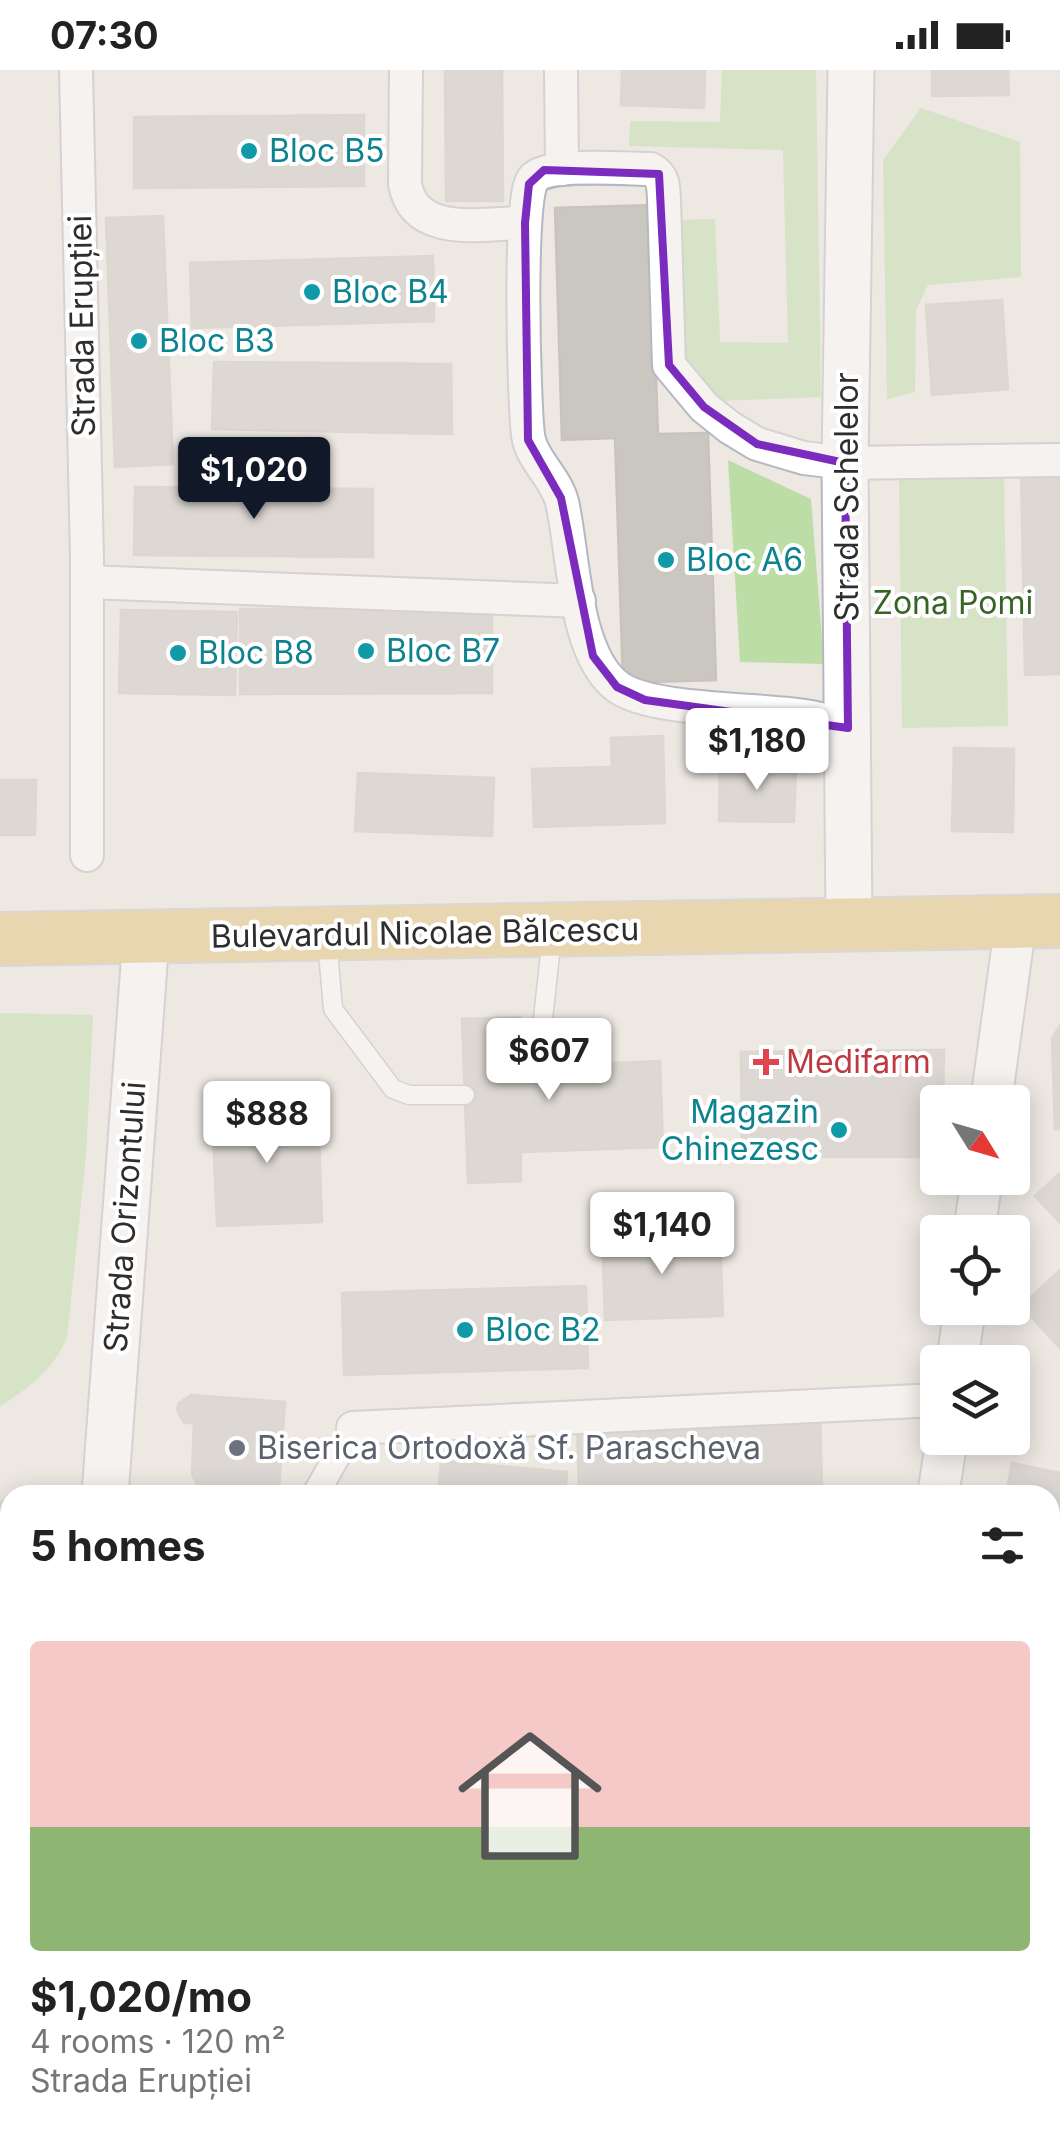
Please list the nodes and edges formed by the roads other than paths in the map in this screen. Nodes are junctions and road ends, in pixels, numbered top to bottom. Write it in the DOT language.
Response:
graph roads {
  1 [pos="76,70"];
  2 [pos="406,70"];
  3 [pos="561,70"];
  4 [pos="851,70"];
  5 [pos="562,169"];
  6 [pos="526,222"];
  7 [pos="1060,460"];
  8 [pos="846,463"];
  9 [pos="87,582"];
  10 [pos="579,600"];
  11 [pos="848,728"];
  12 [pos="87,855"];
  13 [pos="1038,921"];
  14 [pos="850,924"];
  15 [pos="552,930"];
  16 [pos="326,934"];
  17 [pos="146,938"];
  18 [pos="0,939"];
  19 [pos="538,1065"];
  20 [pos="995,1085"];
  21 [pos="465,1095"];
  22 [pos="920,1401"];
  23 [pos="353,1428"];
  24 [pos="944,1455"];
  25 [pos="106,1485"];
  26 [pos="322,1485"];
  27 [pos="940,1485"];
  1 -- 9 [label="street, Strada Erupției"];
  2 -- 6 [label="street"];
  3 -- 5 [label="street"];
  4 -- 8 [label="main road, Strada Schelelor"];
  5 -- 6 [label="street"];
  5 -- 8 [label="street"];
  6 -- 10 [label="street"];
  7 -- 8 [label="street"];
  8 -- 11 [label="main road, Strada Schelelor"];
  9 -- 10 [label="street"];
  9 -- 12 [label="street, Strada Erupției"];
  10 -- 11 [label="street"];
  11 -- 14 [label="main road, Strada Schelelor"];
  13 -- 14 [label="main road, Bulevardul Nicolae Bălcescu"];
  13 -- 20 [label="street"];
  14 -- 15 [label="main road, Bulevardul Nicolae Bălcescu"];
  15 -- 16 [label="main road, Bulevardul Nicolae Bălcescu"];
  15 -- 19 [label="lane"];
  16 -- 17 [label="main road, Bulevardul Nicolae Bălcescu"];
  16 -- 21 [label="lane"];
  17 -- 18 [label="main road, Bulevardul Nicolae Bălcescu"];
  17 -- 25 [label="main road, Strada Orizontului"];
  22 -- 23 [label="street"];
  23 -- 26 [label="street"];
  24 -- 27 [label="street"];
}
